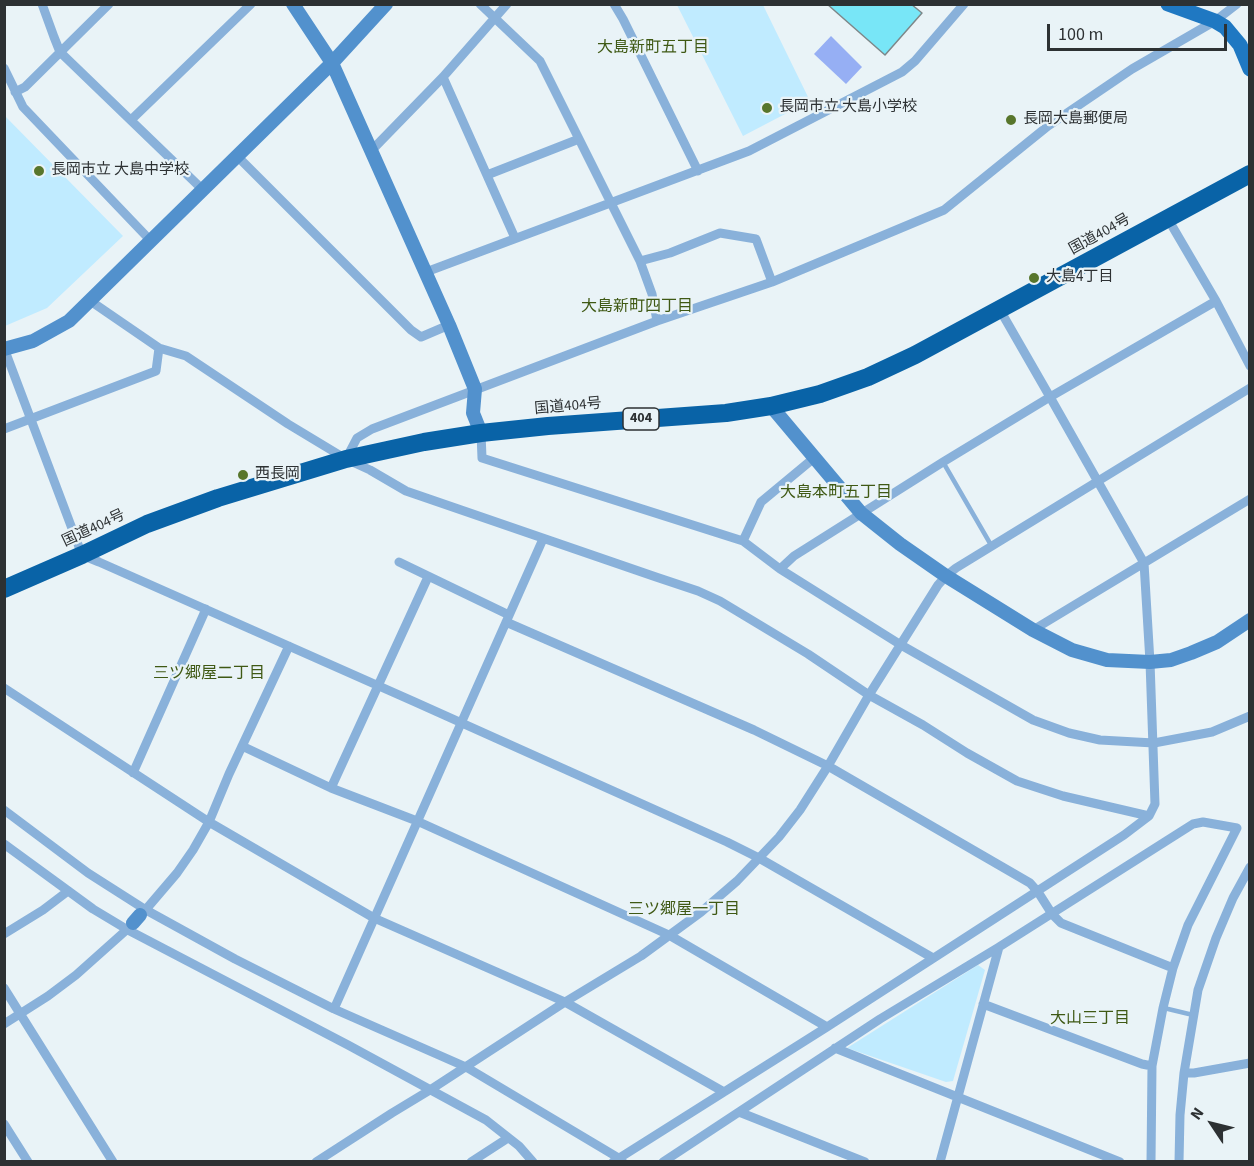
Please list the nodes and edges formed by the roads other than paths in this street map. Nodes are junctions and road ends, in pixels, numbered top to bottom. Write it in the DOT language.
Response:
graph roads {
  1 [pos="42,4"];
  2 [pos="109,4"];
  3 [pos="250,4"];
  4 [pos="293,4"];
  5 [pos="386,4"];
  6 [pos="480,4"];
  7 [pos="507,4"];
  8 [pos="614,4"];
  9 [pos="964,4"];
  10 [pos="1168,4"];
  11 [pos="1237,4"];
  12 [pos="494,19"];
  13 [pos="1215,21"];
  14 [pos="1245,43"];
  15 [pos="60,52"];
  16 [pos="333,63"];
  17 [pos="4,68"];
  18 [pos="1250,69"];
  19 [pos="443,77"];
  20 [pos="15,92"];
  21 [pos="131,120"];
  22 [pos="579,139"];
  23 [pos="371,151"];
  24 [pos="237,156"];
  25 [pos="698,171"];
  26 [pos="1250,174"];
  27 [pos="487,175"];
  28 [pos="202,189"];
  29 [pos="611,202"];
  30 [pos="1168,219"];
  31 [pos="515,238"];
  32 [pos="150,240"];
  33 [pos="640,261"];
  34 [pos="426,272"];
  35 [pos="772,282"];
  36 [pos="89,300"];
  37 [pos="1216,301"];
  38 [pos="1000,310"];
  39 [pos="657,321"];
  40 [pos="449,325"];
  41 [pos="159,348"];
  42 [pos="5,349"];
  43 [pos="1250,366"];
  44 [pos="1250,388"];
  45 [pos="475,389"];
  46 [pos="1050,397"];
  47 [pos="771,406"];
  48 [pos="30,420"];
  49 [pos="4,429"];
  50 [pos="481,433"];
  51 [pos="814,458"];
  52 [pos="346,459"];
  53 [pos="943,462"];
  54 [pos="1098,480"];
  55 [pos="1250,499"];
  56 [pos="861,513"];
  57 [pos="543,538"];
  58 [pos="743,541"];
  59 [pos="992,546"];
  60 [pos="82,555"];
  61 [pos="399,562"];
  62 [pos="1144,563"];
  63 [pos="780,569"];
  64 [pos="946,576"];
  65 [pos="428,577"];
  66 [pos="4,588"];
  67 [pos="206,609"];
  68 [pos="508,618"];
  69 [pos="1250,620"];
  70 [pos="1033,630"];
  71 [pos="902,645"];
  72 [pos="289,646"];
  73 [pos="1150,662"];
  74 [pos="378,686"];
  75 [pos="4,688"];
  76 [pos="869,694"];
  77 [pos="1250,716"];
  78 [pos="462,723"];
  79 [pos="1154,743"];
  80 [pos="242,747"];
  81 [pos="828,766"];
  82 [pos="133,773"];
  83 [pos="331,788"];
  84 [pos="4,810"];
  85 [pos="1149,816"];
  86 [pos="417,821"];
  87 [pos="209,822"];
  88 [pos="4,844"];
  89 [pos="759,858"];
  90 [pos="1250,867"];
  91 [pos="68,891"];
  92 [pos="1038,892"];
  93 [pos="1052,914"];
  94 [pos="374,918"];
  95 [pos="137,920"];
  96 [pos="4,934"];
  97 [pos="669,936"];
  98 [pos="999,947"];
  99 [pos="933,958"];
  100 [pos="1173,968"];
  101 [pos="4,988"];
  102 [pos="565,1002"];
  103 [pos="983,1004"];
  104 [pos="1163,1008"];
  105 [pos="334,1009"];
  106 [pos="20,1013"];
  107 [pos="1193,1015"];
  108 [pos="4,1024"];
  109 [pos="827,1027"];
  110 [pos="836,1048"];
  111 [pos="1250,1064"];
  112 [pos="1152,1066"];
  113 [pos="466,1067"];
  114 [pos="1184,1073"];
  115 [pos="430,1090"];
  116 [pos="724,1092"];
  117 [pos="958,1097"];
  118 [pos="739,1112"];
  119 [pos="4,1124"];
  120 [pos="508,1138"];
  121 [pos="618,1160"];
  122 [pos="28,1161"];
  123 [pos="113,1161"];
  124 [pos="316,1161"];
  125 [pos="471,1161"];
  126 [pos="533,1161"];
  127 [pos="663,1161"];
  128 [pos="865,1161"];
  129 [pos="940,1161"];
  130 [pos="1120,1161"];
  131 [pos="1150,1161"];
  132 [pos="1179,1161"];
  1 -- 15 [label="street"];
  2 -- 15 [label="street"];
  3 -- 21 [label="street"];
  4 -- 16 [label="street"];
  5 -- 16 [label="street"];
  6 -- 12 [label="street"];
  7 -- 12 [label="street"];
  8 -- 25 [label="street"];
  9 -- 25 [label="street"];
  10 -- 13 [label="main road"];
  11 -- 13 [label="street"];
  12 -- 19 [label="street"];
  12 -- 22 [label="street"];
  13 -- 14 [label="main road"];
  13 -- 35 [label="street"];
  14 -- 18 [label="main road"];
  15 -- 20 [label="street"];
  15 -- 21 [label="street"];
  16 -- 23 [label="street"];
  16 -- 24 [label="street"];
  17 -- 20 [label="street"];
  19 -- 23 [label="street"];
  19 -- 27 [label="street"];
  20 -- 32 [label="street"];
  21 -- 28 [label="street"];
  22 -- 27 [label="street"];
  22 -- 29 [label="street"];
  23 -- 34 [label="street"];
  24 -- 28 [label="street"];
  24 -- 40 [label="street"];
  25 -- 29 [label="street"];
  26 -- 30 [label="highway, 国道404号 / 404"];
  27 -- 31 [label="street"];
  28 -- 32 [label="street"];
  29 -- 31 [label="street"];
  29 -- 33 [label="street"];
  30 -- 37 [label="street"];
  30 -- 38 [label="highway, 国道404号 / 404"];
  31 -- 34 [label="street"];
  32 -- 36 [label="street"];
  33 -- 35 [label="street"];
  33 -- 39 [label="street"];
  34 -- 40 [label="street"];
  35 -- 39 [label="street"];
  36 -- 41 [label="street"];
  36 -- 42 [label="street"];
  37 -- 43 [label="street"];
  37 -- 46 [label="street"];
  38 -- 46 [label="street"];
  38 -- 47 [label="highway, 国道404号 / 404"];
  39 -- 45 [label="street"];
  40 -- 45 [label="street"];
  41 -- 48 [label="street"];
  41 -- 52 [label="street"];
  42 -- 48 [label="street"];
  44 -- 54 [label="street"];
  45 -- 50 [label="street"];
  45 -- 52 [label="street"];
  46 -- 53 [label="street"];
  46 -- 54 [label="street"];
  47 -- 50 [label="highway, 国道404号 / 404"];
  47 -- 51 [label="street"];
  48 -- 49 [label="street"];
  48 -- 60 [label="street"];
  50 -- 52 [label="highway, 国道404号 / 404"];
  50 -- 58 [label="street"];
  51 -- 56 [label="street"];
  51 -- 58 [label="street"];
  52 -- 57 [label="street"];
  52 -- 60 [label="highway, 国道404号 / 404"];
  53 -- 56 [label="street"];
  53 -- 59 [label="lane"];
  54 -- 59 [label="street"];
  54 -- 62 [label="street"];
  55 -- 62 [label="street"];
  56 -- 63 [label="street"];
  56 -- 64 [label="street"];
  57 -- 68 [label="street"];
  57 -- 76 [label="street"];
  58 -- 63 [label="street"];
  59 -- 64 [label="street"];
  60 -- 66 [label="highway, 国道404号 / 404"];
  60 -- 67 [label="street"];
  61 -- 65 [label="street"];
  62 -- 70 [label="street"];
  62 -- 73 [label="street"];
  63 -- 71 [label="street"];
  64 -- 70 [label="street"];
  64 -- 71 [label="street"];
  65 -- 68 [label="street"];
  65 -- 74 [label="street"];
  67 -- 72 [label="street"];
  67 -- 82 [label="street"];
  68 -- 78 [label="street"];
  68 -- 81 [label="street"];
  69 -- 73 [label="street"];
  70 -- 73 [label="street"];
  71 -- 76 [label="street"];
  71 -- 79 [label="street"];
  72 -- 74 [label="street"];
  72 -- 80 [label="street"];
  73 -- 79 [label="street"];
  74 -- 78 [label="street"];
  74 -- 83 [label="street"];
  75 -- 82 [label="street"];
  76 -- 81 [label="street"];
  76 -- 85 [label="street"];
  77 -- 79 [label="street"];
  78 -- 86 [label="street"];
  78 -- 89 [label="street"];
  79 -- 85 [label="street"];
  80 -- 83 [label="street"];
  80 -- 87 [label="street"];
  81 -- 89 [label="street"];
  81 -- 92 [label="street"];
  82 -- 87 [label="street"];
  83 -- 86 [label="street"];
  84 -- 95 [label="street"];
  85 -- 92 [label="street"];
  86 -- 94 [label="street"];
  86 -- 97 [label="street"];
  87 -- 94 [label="street"];
  87 -- 95 [label="street"];
  88 -- 91 [label="street"];
  89 -- 97 [label="street"];
  89 -- 99 [label="street"];
  90 -- 107 [label="street"];
  91 -- 95 [label="street"];
  91 -- 96 [label="street"];
  92 -- 93 [label="street"];
  92 -- 99 [label="street"];
  93 -- 98 [label="street"];
  93 -- 100 [label="street"];
  93 -- 100 [label="street"];
  94 -- 102 [label="street"];
  94 -- 105 [label="street"];
  95 -- 105 [label="street"];
  95 -- 106 [label="street"];
  95 -- 115 [label="street"];
  97 -- 102 [label="street"];
  97 -- 109 [label="street"];
  98 -- 103 [label="street"];
  98 -- 110 [label="street"];
  99 -- 109 [label="street"];
  100 -- 104 [label="street"];
  101 -- 106 [label="street"];
  102 -- 113 [label="street"];
  102 -- 116 [label="street"];
  103 -- 112 [label="street"];
  103 -- 117 [label="street"];
  104 -- 107 [label="lane"];
  104 -- 112 [label="street"];
  105 -- 113 [label="street"];
  106 -- 108 [label="street"];
  106 -- 123 [label="street"];
  107 -- 114 [label="street"];
  109 -- 116 [label="street"];
  110 -- 117 [label="street"];
  110 -- 118 [label="street"];
  111 -- 114 [label="street"];
  112 -- 131 [label="street"];
  113 -- 115 [label="street"];
  113 -- 121 [label="street"];
  114 -- 132 [label="street"];
  115 -- 120 [label="street"];
  115 -- 124 [label="street"];
  116 -- 121 [label="street"];
  117 -- 129 [label="street"];
  117 -- 130 [label="street"];
  118 -- 127 [label="street"];
  118 -- 128 [label="street"];
  119 -- 122 [label="street"];
  120 -- 125 [label="street"];
  120 -- 126 [label="street"];
}
